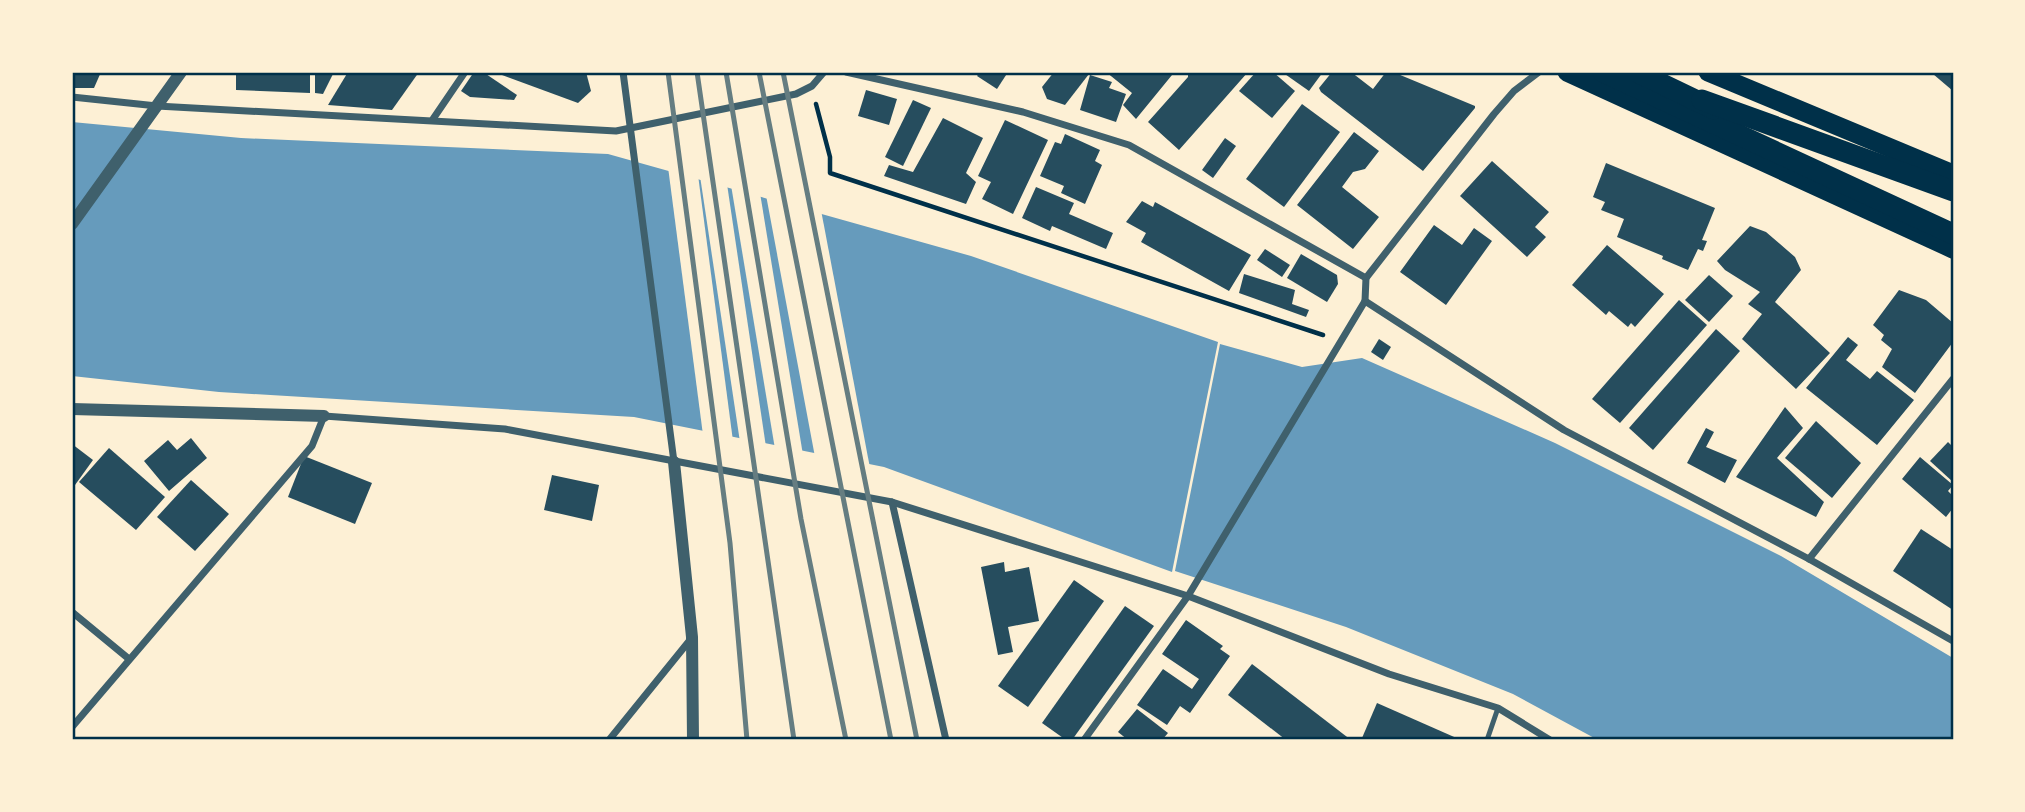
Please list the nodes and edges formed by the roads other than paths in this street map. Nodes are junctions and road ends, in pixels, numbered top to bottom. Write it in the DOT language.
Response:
graph roads {
  1 [pos="181,72"];
  2 [pos="466,72"];
  3 [pos="623,72"];
  4 [pos="824,72"];
  5 [pos="846,72"];
  6 [pos="1539,72"];
  7 [pos="1567,72"];
  8 [pos="1602,72"];
  9 [pos="1628,72"];
  10 [pos="1637,72"];
  11 [pos="1653,72"];
  12 [pos="1708,72"];
  13 [pos="72,97"];
  14 [pos="157,106"];
  15 [pos="433,119"];
  16 [pos="632,128"];
  17 [pos="1953,174"];
  18 [pos="1953,183"];
  19 [pos="1953,191"];
  20 [pos="72,224"];
  21 [pos="1953,224"];
  22 [pos="1953,234"];
  23 [pos="1953,249"];
  24 [pos="1367,278"];
  25 [pos="1365,300"];
  26 [pos="1953,379"];
  27 [pos="72,409"];
  28 [pos="324,416"];
  29 [pos="674,462"];
  30 [pos="892,502"];
  31 [pos="1809,559"];
  32 [pos="1188,596"];
  33 [pos="72,612"];
  34 [pos="692,637"];
  35 [pos="1953,641"];
  36 [pos="129,659"];
  37 [pos="1498,708"];
  38 [pos="72,727"];
  39 [pos="609,740"];
  40 [pos="693,740"];
  41 [pos="946,740"];
  42 [pos="1086,740"];
  43 [pos="1487,740"];
  44 [pos="1550,740"];
  1 -- 14 [label="street"];
  2 -- 15 [label="street"];
  3 -- 16 [label="street"];
  4 -- 16 [label="street"];
  5 -- 24 [label="street"];
  6 -- 24 [label="street"];
  7 -- 23 [label="highway"];
  8 -- 22 [label="highway"];
  9 -- 19 [label="highway"];
  10 -- 21 [label="highway"];
  11 -- 18 [label="highway"];
  12 -- 17 [label="highway"];
  13 -- 14 [label="street"];
  14 -- 15 [label="street"];
  14 -- 20 [label="street"];
  15 -- 16 [label="street"];
  16 -- 29 [label="street"];
  24 -- 25 [label="street"];
  25 -- 31 [label="street"];
  25 -- 32 [label="street"];
  26 -- 31 [label="street"];
  27 -- 28 [label="street"];
  28 -- 29 [label="street"];
  28 -- 36 [label="street"];
  29 -- 30 [label="street"];
  29 -- 34 [label="street"];
  30 -- 32 [label="street"];
  30 -- 41 [label="street"];
  31 -- 35 [label="street"];
  32 -- 37 [label="street"];
  32 -- 42 [label="street"];
  33 -- 36 [label="street"];
  34 -- 39 [label="street"];
  34 -- 40 [label="street"];
  36 -- 38 [label="street"];
  37 -- 43 [label="lane"];
  37 -- 44 [label="street"];
}
